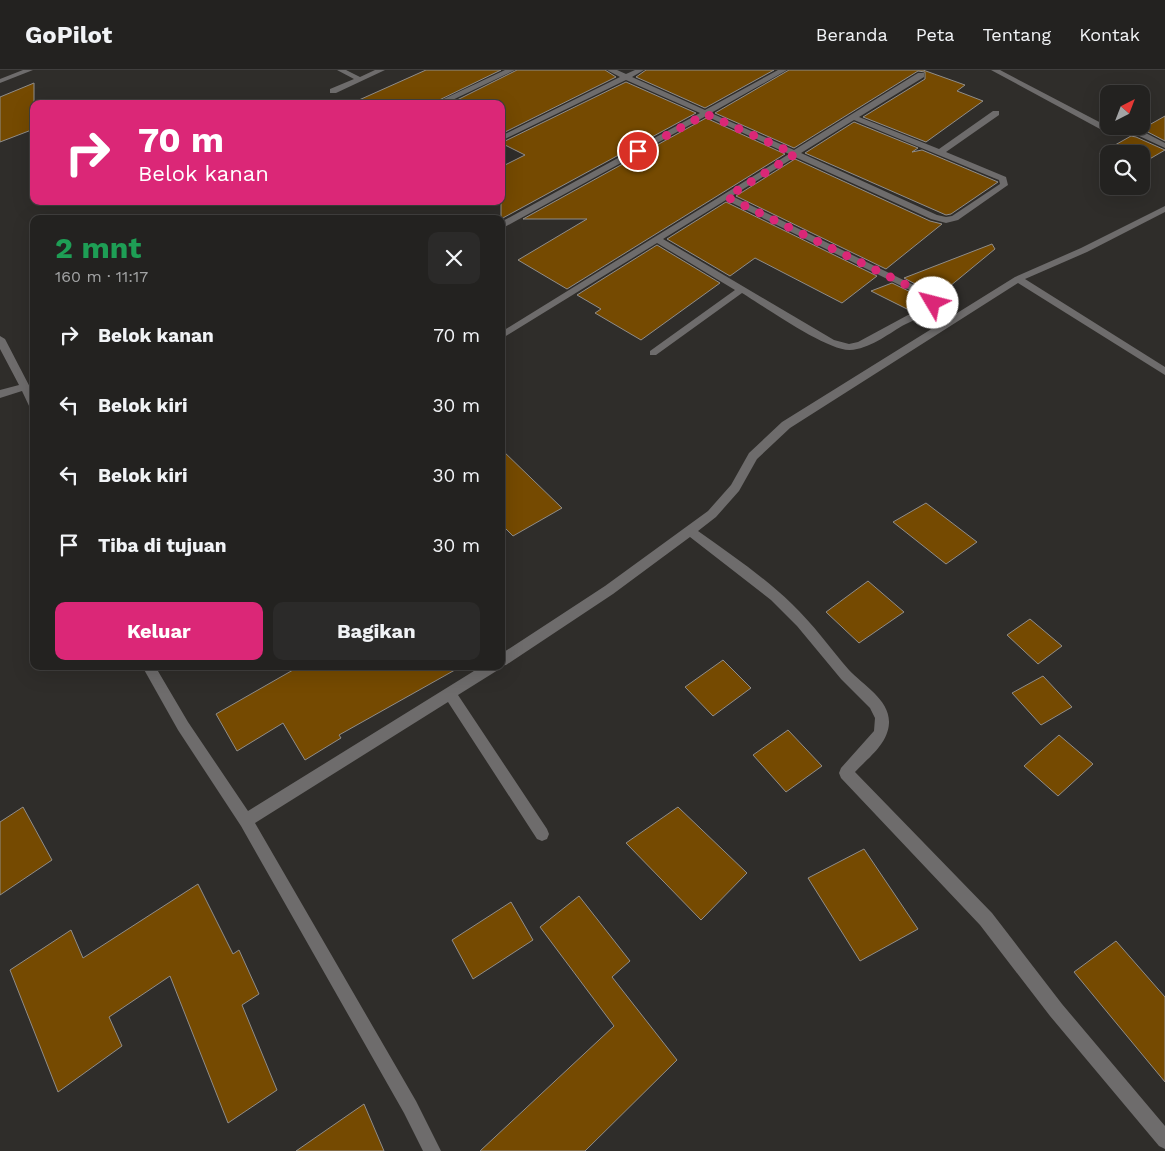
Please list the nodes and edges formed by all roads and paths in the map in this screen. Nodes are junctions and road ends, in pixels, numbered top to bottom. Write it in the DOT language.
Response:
graph roads {
  1 [pos="29,70"];
  2 [pos="341,70"];
  3 [pos="381,70"];
  4 [pos="511,70"];
  5 [pos="611,70"];
  6 [pos="640,70"];
  7 [pos="783,70"];
  8 [pos="995,70"];
  9 [pos="0,71"];
  10 [pos="921,75"];
  11 [pos="626,76"];
  12 [pos="8,78"];
  13 [pos="359,79"];
  14 [pos="0,81"];
  15 [pos="333,90"];
  16 [pos="446,100"];
  17 [pos="996,113"];
  18 [pos="706,114"];
  19 [pos="854,117"];
  20 [pos="505,137"];
  21 [pos="1165,146"];
  22 [pos="941,152"];
  23 [pos="795,154"];
  24 [pos="727,197"];
  25 [pos="1165,209"];
  26 [pos="505,224"];
  27 [pos="656,239"];
  28 [pos="1018,279"];
  29 [pos="742,289"];
  30 [pos="505,333"];
  31 [pos="0,339"];
  32 [pos="653,353"];
  33 [pos="1165,372"];
  34 [pos="24,387"];
  35 [pos="0,394"];
  36 [pos="30,398"];
  37 [pos="690,531"];
  38 [pos="505,658"];
  39 [pos="150,670"];
  40 [pos="488,670"];
  41 [pos="451,695"];
  42 [pos="246,821"];
  43 [pos="542,834"];
  44 [pos="1165,1140"];
  45 [pos="432,1151"];
  1 -- 12 [label="street"];
  2 -- 13 [label="street"];
  3 -- 13 [label="street"];
  4 -- 16 [label="street"];
  5 -- 11 [label="street"];
  6 -- 11 [label="street"];
  7 -- 18 [label="street"];
  8 -- 21 [label="street"];
  9 -- 12 [label="street"];
  10 -- 19 [label="street"];
  11 -- 18 [label="street"];
  11 -- 20 [label="street"];
  12 -- 14 [label="street"];
  13 -- 15 [label="street"];
  17 -- 22 [label="street"];
  18 -- 23 [label="street"];
  18 -- 26 [label="street"];
  19 -- 22 [label="street"];
  19 -- 23 [label="street"];
  22 -- 23 [label="street"];
  23 -- 24 [label="street"];
  24 -- 27 [label="street"];
  24 -- 29 [label="street"];
  25 -- 28 [label="street"];
  27 -- 29 [label="street"];
  27 -- 30 [label="street"];
  28 -- 33 [label="street"];
  28 -- 37 [label="street"];
  29 -- 32 [label="street"];
  31 -- 34 [label="street"];
  34 -- 35 [label="street"];
  34 -- 36 [label="street"];
  37 -- 38 [label="street"];
  37 -- 44 [label="street"];
  39 -- 42 [label="street"];
  40 -- 41 [label="street"];
  41 -- 42 [label="street"];
  41 -- 43 [label="street"];
  42 -- 45 [label="street"];
}
